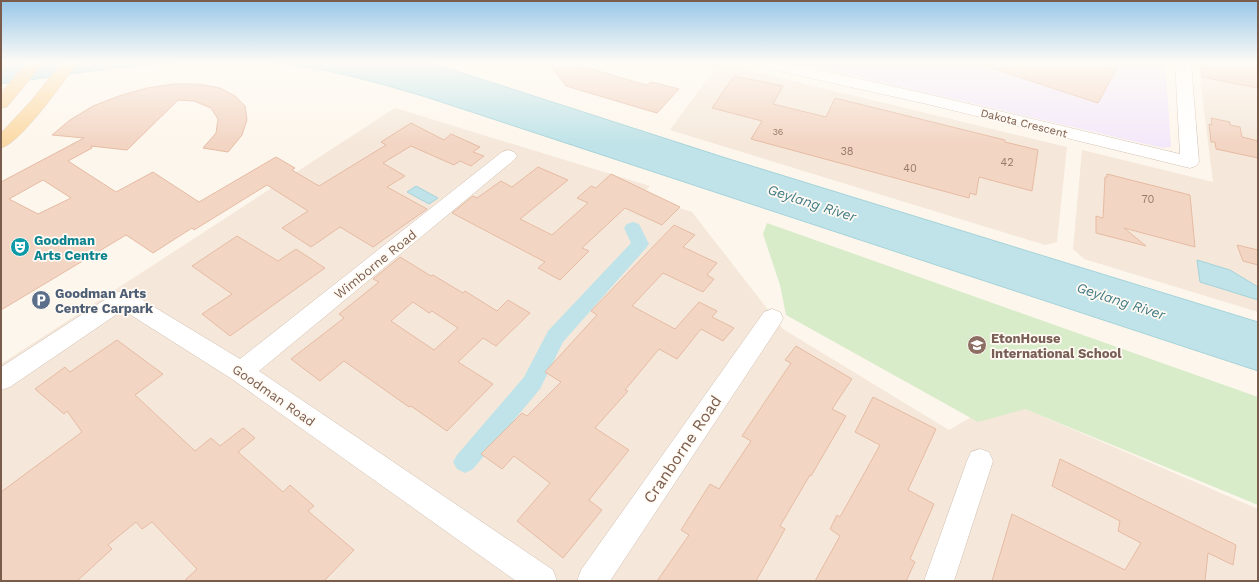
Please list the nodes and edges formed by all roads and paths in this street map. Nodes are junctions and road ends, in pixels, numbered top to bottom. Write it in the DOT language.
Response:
graph roads {
  1 [pos="13,89"];
  2 [pos="50,89"];
  3 [pos="882,89"];
  4 [pos="1185,89"];
  5 [pos="6,98"];
  6 [pos="1,143"];
  7 [pos="508,156"];
  8 [pos="772,318"];
  9 [pos="241,372"];
  10 [pos="1,380"];
  11 [pos="980,461"];
  12 [pos="542,581"];
  13 [pos="592,581"];
  14 [pos="939,581"];
  1 -- 5 [label="main road"];
  2 -- 6 [label="main road"];
  3 -- 4 [label="street, Dakota Crescent"];
  7 -- 9 [label="street, Wimborne Road"];
  8 -- 13 [label="street, Cranborne Road"];
  9 -- 10 [label="street, Goodman Road"];
  9 -- 12 [label="street, Goodman Road"];
  11 -- 14 [label="street"];
}
